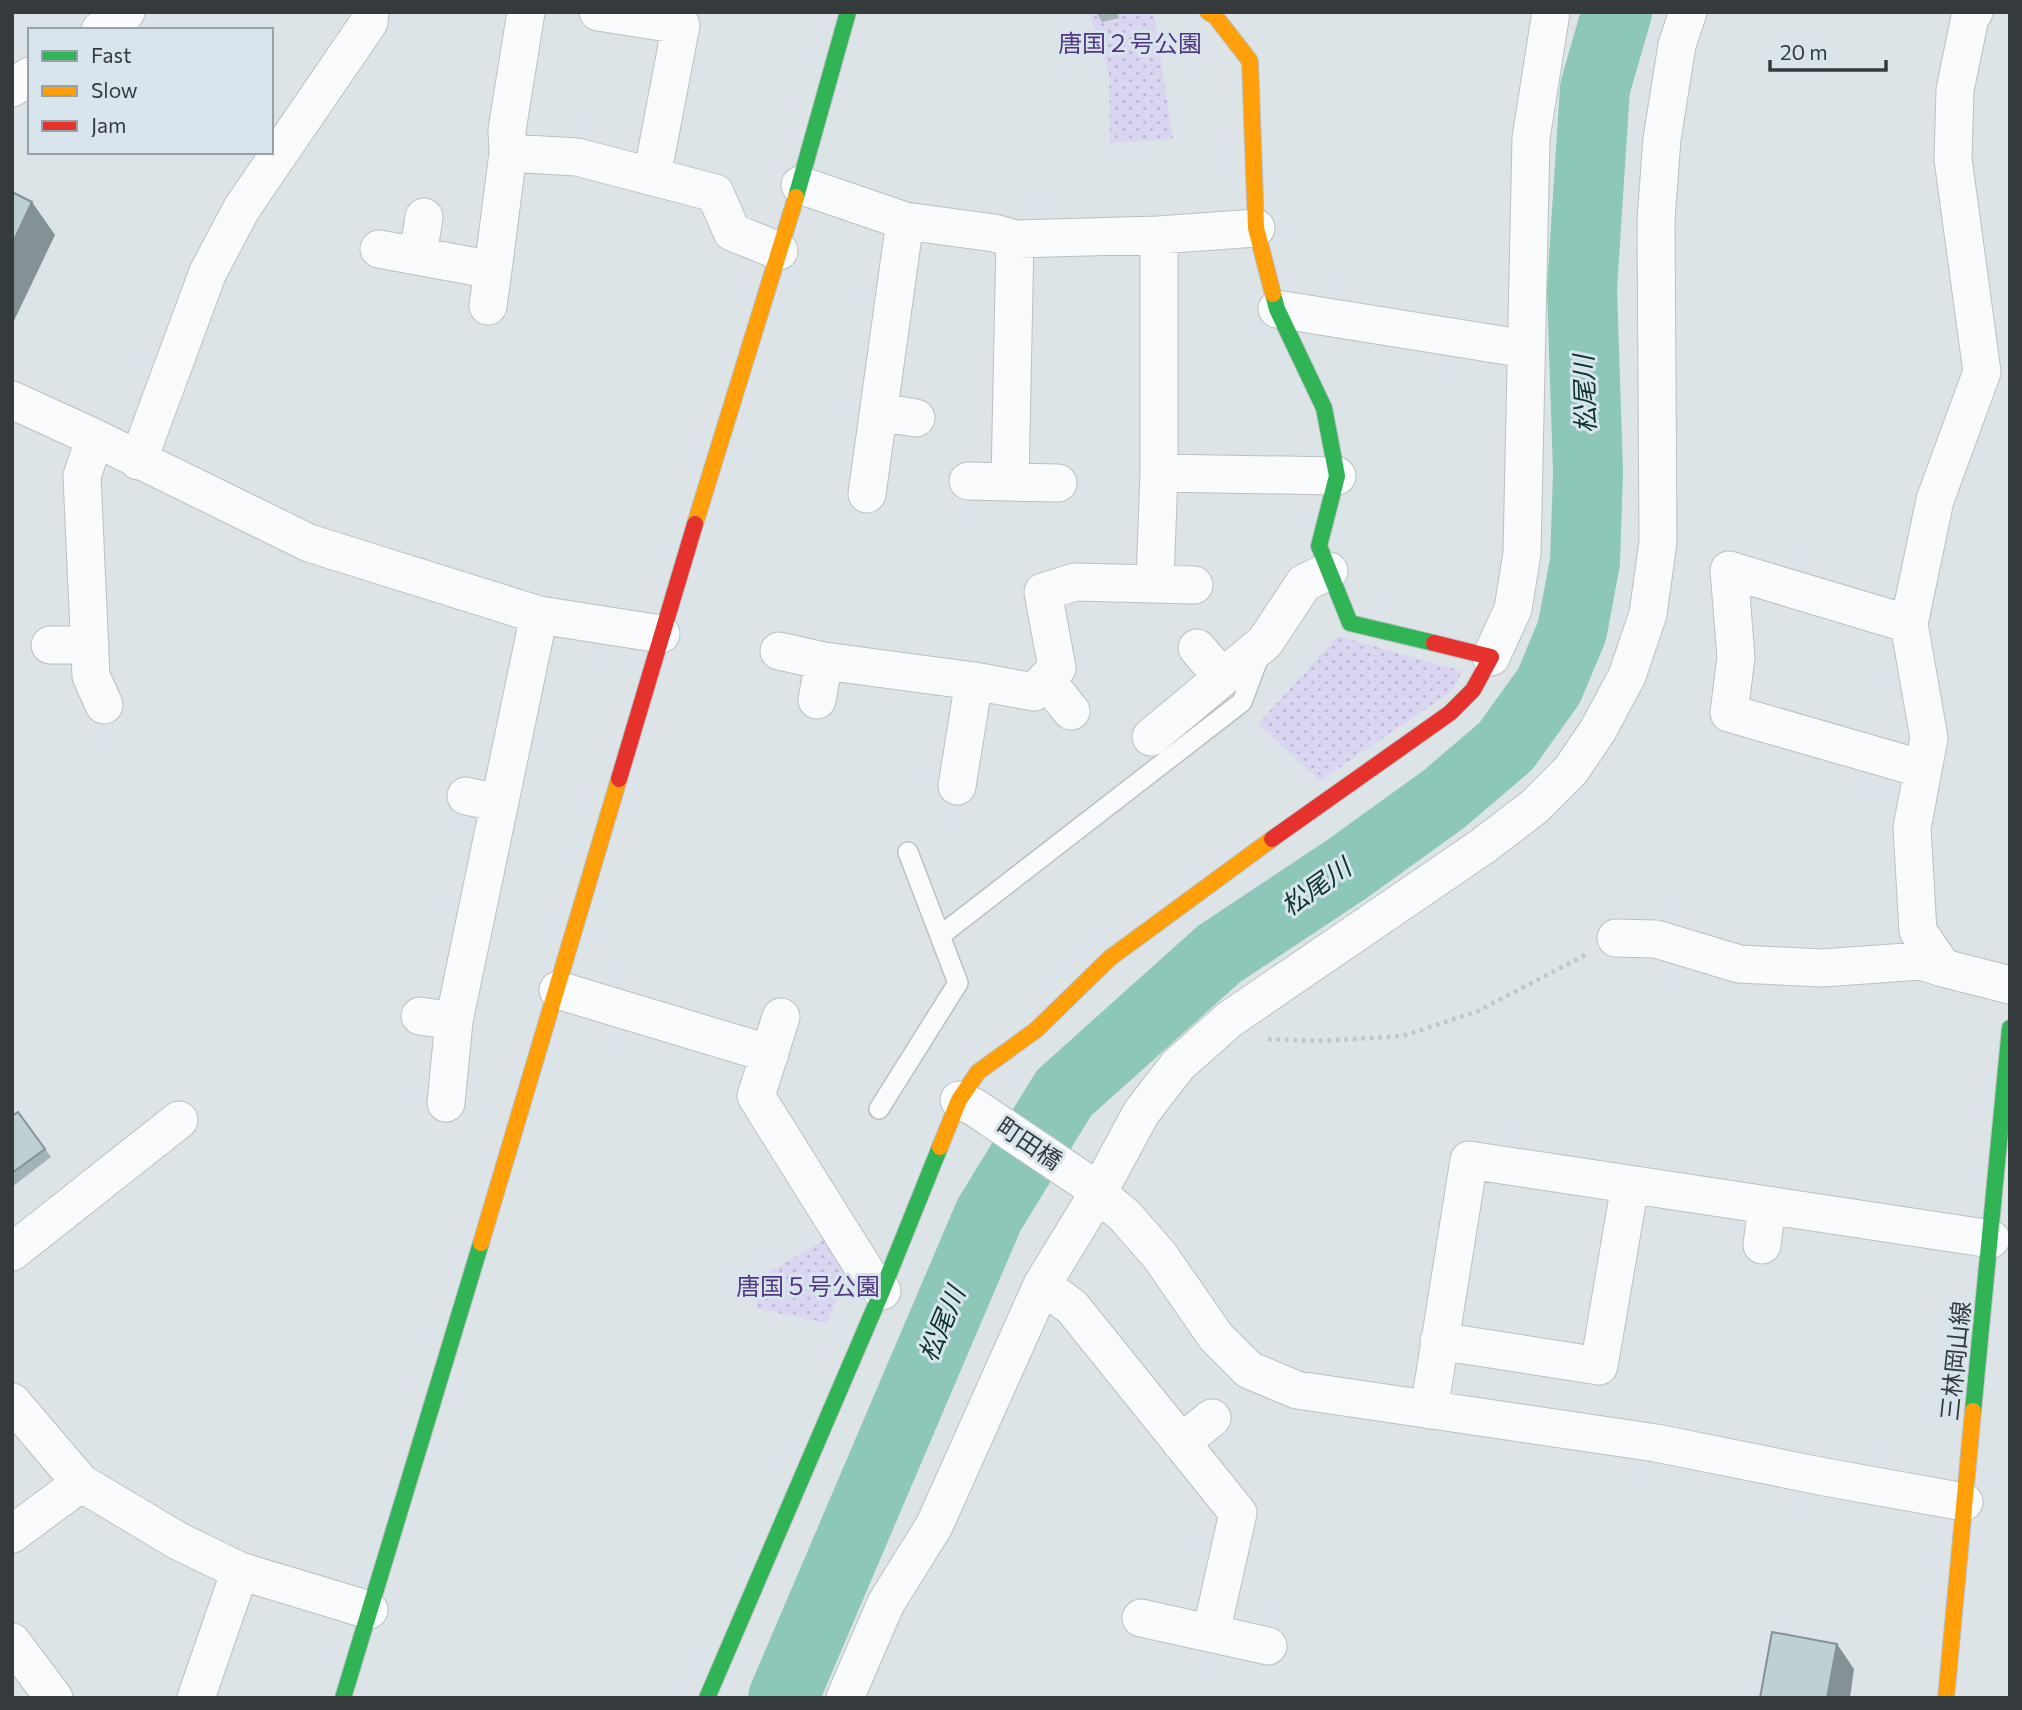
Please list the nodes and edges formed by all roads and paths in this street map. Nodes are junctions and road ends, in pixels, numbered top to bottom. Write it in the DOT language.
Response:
graph roads {
  1 [pos="126,12"];
  2 [pos="370,12"];
  3 [pos="526,12"];
  4 [pos="598,12"];
  5 [pos="848,12"];
  6 [pos="1551,12"];
  7 [pos="1688,12"];
  8 [pos="1974,12"];
  9 [pos="1215,13"];
  10 [pos="682,19"];
  11 [pos="103,28"];
  12 [pos="28,77"];
  13 [pos="12,88"];
  14 [pos="508,153"];
  15 [pos="652,176"];
  16 [pos="800,185"];
  17 [pos="424,217"];
  18 [pos="905,221"];
  19 [pos="1256,228"];
  20 [pos="1160,235"];
  21 [pos="1016,239"];
  22 [pos="379,248"];
  23 [pos="779,251"];
  24 [pos="418,256"];
  25 [pos="493,270"];
  26 [pos="488,306"];
  27 [pos="1277,309"];
  28 [pos="1526,349"];
  29 [pos="12,400"];
  30 [pos="878,412"];
  31 [pos="916,418"];
  32 [pos="94,438"];
  33 [pos="138,461"];
  34 [pos="1158,473"];
  35 [pos="1337,476"];
  36 [pos="968,481"];
  37 [pos="1010,482"];
  38 [pos="1058,483"];
  39 [pos="867,494"];
  40 [pos="1329,571"];
  41 [pos="1155,582"];
  42 [pos="1194,585"];
  43 [pos="539,615"];
  44 [pos="1909,624"];
  45 [pos="662,634"];
  46 [pos="1265,642"];
  47 [pos="50,645"];
  48 [pos="90,645"];
  49 [pos="1197,648"];
  50 [pos="779,651"];
  51 [pos="1491,657"];
  52 [pos="824,661"];
  53 [pos="1222,677"];
  54 [pos="1046,680"];
  55 [pos="974,681"];
  56 [pos="817,700"];
  57 [pos="104,705"];
  58 [pos="1071,711"];
  59 [pos="1151,737"];
  60 [pos="1923,769"];
  61 [pos="957,786"];
  62 [pos="908,852"];
  63 [pos="941,935"];
  64 [pos="1616,939"];
  65 [pos="1943,968"];
  66 [pos="2010,985"];
  67 [pos="558,990"];
  68 [pos="780,1017"];
  69 [pos="1230,1019"];
  70 [pos="2010,1028"];
  71 [pos="770,1054"];
  72 [pos="446,1103"];
  73 [pos="967,1103"];
  74 [pos="879,1109"];
  75 [pos="179,1120"];
  76 [pos="1630,1185"];
  77 [pos="1091,1187"];
  78 [pos="1767,1205"];
  79 [pos="1991,1239"];
  80 [pos="1762,1245"];
  81 [pos="12,1252"];
  82 [pos="1042,1284"];
  83 [pos="883,1291"];
  84 [pos="1439,1341"];
  85 [pos="12,1402"];
  86 [pos="1429,1410"];
  87 [pos="1212,1418"];
  88 [pos="1181,1443"];
  89 [pos="81,1483"];
  90 [pos="1964,1502"];
  91 [pos="12,1534"];
  92 [pos="240,1571"];
  93 [pos="369,1610"];
  94 [pos="1141,1618"];
  95 [pos="1211,1633"];
  96 [pos="12,1642"];
  97 [pos="1268,1646"];
  98 [pos="54,1698"];
  99 [pos="196,1698"];
  100 [pos="343,1698"];
  101 [pos="707,1698"];
  102 [pos="845,1698"];
  103 [pos="1946,1698"];
  1 -- 11 [label="street"];
  2 -- 33 [label="street"];
  3 -- 14 [label="street"];
  4 -- 10 [label="street"];
  5 -- 16 [label="street"];
  6 -- 28 [label="street"];
  7 -- 69 [label="street"];
  8 -- 44 [label="street"];
  9 -- 19 [label="street"];
  10 -- 15 [label="street"];
  12 -- 13 [label="street"];
  14 -- 15 [label="street"];
  14 -- 25 [label="street"];
  15 -- 23 [label="street"];
  16 -- 18 [label="street"];
  16 -- 23 [label="street"];
  17 -- 24 [label="street"];
  18 -- 21 [label="street"];
  18 -- 30 [label="street"];
  19 -- 20 [label="street"];
  19 -- 27 [label="street"];
  20 -- 21 [label="street"];
  20 -- 34 [label="street"];
  21 -- 37 [label="street"];
  22 -- 24 [label="street"];
  23 -- 45 [label="street"];
  24 -- 25 [label="street"];
  25 -- 26 [label="street"];
  27 -- 28 [label="street"];
  27 -- 35 [label="street"];
  28 -- 51 [label="street"];
  29 -- 32 [label="street"];
  30 -- 31 [label="street"];
  30 -- 39 [label="street"];
  32 -- 33 [label="street"];
  32 -- 48 [label="street"];
  33 -- 43 [label="street"];
  34 -- 35 [label="street"];
  34 -- 41 [label="street"];
  35 -- 40 [label="street"];
  36 -- 37 [label="street"];
  37 -- 38 [label="street"];
  40 -- 46 [label="street"];
  40 -- 51 [label="street"];
  41 -- 42 [label="street"];
  41 -- 54 [label="street"];
  43 -- 45 [label="street"];
  43 -- 72 [label="street"];
  44 -- 60 [label="street"];
  44 -- 60 [label="street"];
  45 -- 67 [label="street"];
  46 -- 53 [label="street"];
  46 -- 63 [label="lane"];
  47 -- 48 [label="street"];
  48 -- 57 [label="street"];
  49 -- 53 [label="street"];
  50 -- 52 [label="street"];
  51 -- 73 [label="street"];
  52 -- 55 [label="street"];
  52 -- 56 [label="street"];
  53 -- 59 [label="street"];
  54 -- 55 [label="street"];
  54 -- 58 [label="street"];
  55 -- 61 [label="street"];
  60 -- 65 [label="street"];
  62 -- 63 [label="lane"];
  63 -- 74 [label="lane"];
  64 -- 65 [label="street"];
  64 -- 69 [label="path"];
  65 -- 66 [label="street"];
  67 -- 71 [label="street"];
  67 -- 93 [label="street"];
  68 -- 71 [label="street"];
  69 -- 77 [label="street"];
  70 -- 79 [label="street, 三林岡山線"];
  71 -- 83 [label="street"];
  73 -- 77 [label="street, 町田橋"];
  73 -- 83 [label="street"];
  75 -- 81 [label="street"];
  76 -- 78 [label="street"];
  76 -- 84 [label="street"];
  76 -- 84 [label="street"];
  77 -- 82 [label="street"];
  77 -- 86 [label="street, 町田橋"];
  78 -- 79 [label="street"];
  78 -- 80 [label="street"];
  79 -- 90 [label="street, 三林岡山線"];
  82 -- 88 [label="street"];
  82 -- 102 [label="street"];
  83 -- 101 [label="street"];
  84 -- 86 [label="street"];
  85 -- 89 [label="street"];
  86 -- 90 [label="street, 町田橋"];
  87 -- 88 [label="street"];
  88 -- 95 [label="street"];
  89 -- 91 [label="street"];
  89 -- 92 [label="street"];
  90 -- 103 [label="street, 三林岡山線"];
  92 -- 93 [label="street"];
  92 -- 99 [label="street"];
  93 -- 100 [label="street"];
  94 -- 95 [label="street"];
  95 -- 97 [label="street"];
  96 -- 98 [label="street"];
}
